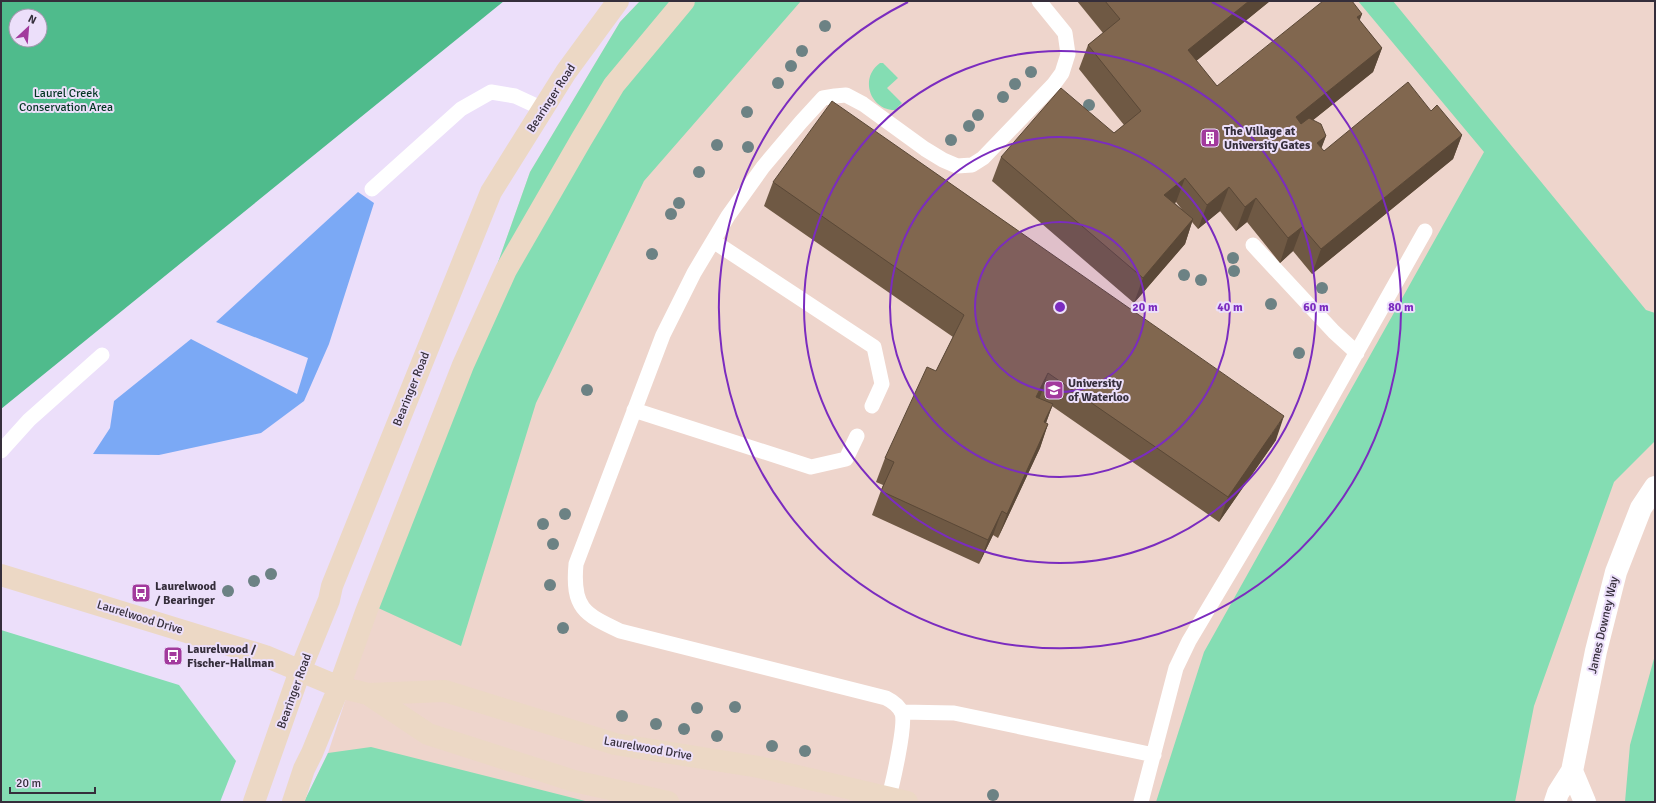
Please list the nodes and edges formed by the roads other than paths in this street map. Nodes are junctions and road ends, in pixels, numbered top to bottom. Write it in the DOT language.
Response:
graph roads {
  1 [pos="618,1"];
  2 [pos="684,1"];
  3 [pos="1039,1"];
  4 [pos="543,109"];
  5 [pos="372,189"];
  6 [pos="1425,231"];
  7 [pos="713,241"];
  8 [pos="1253,245"];
  9 [pos="1356,353"];
  10 [pos="102,355"];
  11 [pos="872,406"];
  12 [pos="634,410"];
  13 [pos="857,436"];
  14 [pos="1,451"];
  15 [pos="1655,487"];
  16 [pos="1,575"];
  17 [pos="300,671"];
  18 [pos="339,687"];
  19 [pos="368,694"];
  20 [pos="902,712"];
  21 [pos="1154,755"];
  22 [pos="1572,771"];
  23 [pos="894,801"];
  24 [pos="254,802"];
  25 [pos="293,802"];
  26 [pos="668,802"];
  27 [pos="1142,802"];
  28 [pos="1555,802"];
  29 [pos="1584,802"];
  1 -- 4 [label="main road, Bearinger Road"];
  2 -- 18 [label="main road"];
  3 -- 7 [label="lane"];
  4 -- 5 [label="lane"];
  4 -- 17 [label="main road, Bearinger Road"];
  6 -- 9 [label="lane"];
  7 -- 11 [label="lane"];
  7 -- 12 [label="lane"];
  8 -- 9 [label="lane"];
  9 -- 21 [label="lane"];
  10 -- 14 [label="lane"];
  12 -- 13 [label="lane"];
  12 -- 20 [label="lane"];
  15 -- 22 [label="street, James Downey Way"];
  16 -- 17 [label="main road, Laurelwood Drive"];
  17 -- 18 [label="main road, Laurelwood Drive"];
  17 -- 24 [label="main road, Bearinger Road"];
  18 -- 19 [label="main road, Laurelwood Drive"];
  18 -- 25 [label="main road"];
  19 -- 23 [label="main road, Laurelwood Drive"];
  19 -- 26 [label="main road, Laurelwood Drive"];
  20 -- 21 [label="lane"];
  20 -- 23 [label="lane"];
  21 -- 27 [label="lane"];
  22 -- 28 [label="street, James Downey Way"];
  22 -- 29 [label="street"];
}
